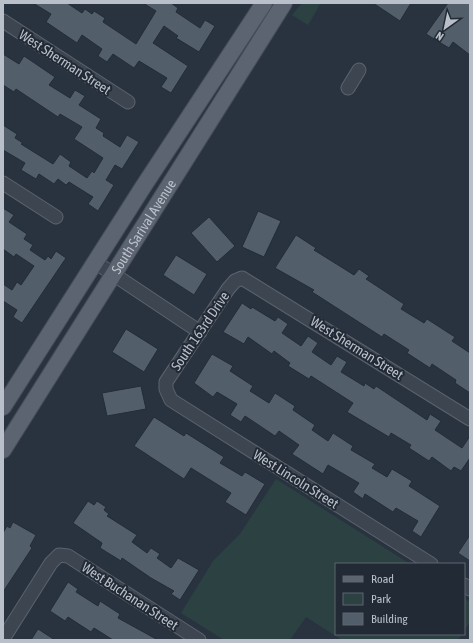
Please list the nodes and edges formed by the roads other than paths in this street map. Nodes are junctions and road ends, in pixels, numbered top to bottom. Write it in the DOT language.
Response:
graph roads {
  1 [pos="264,3"];
  2 [pos="284,3"];
  3 [pos="3,21"];
  4 [pos="359,70"];
  5 [pos="348,88"];
  6 [pos="128,102"];
  7 [pos="3,183"];
  8 [pos="56,217"];
  9 [pos="95,262"];
  10 [pos="113,274"];
  11 [pos="242,278"];
  12 [pos="200,332"];
  13 [pos="166,390"];
  14 [pos="3,407"];
  15 [pos="470,419"];
  16 [pos="3,450"];
  17 [pos="428,563"];
  18 [pos="181,635"];
  19 [pos="3,639"];
  20 [pos="199,640"];
  1 -- 9 [label="main road, South Sarival Avenue"];
  2 -- 10 [label="main road, South Sarival Avenue"];
  3 -- 6 [label="street, West Sherman Street"];
  4 -- 5 [label="street"];
  7 -- 8 [label="street"];
  9 -- 10 [label="street"];
  9 -- 14 [label="main road, South Sarival Avenue"];
  10 -- 12 [label="street"];
  10 -- 16 [label="main road, South Sarival Avenue"];
  11 -- 12 [label="street, South 163rd Drive"];
  11 -- 15 [label="street, West Sherman Street"];
  12 -- 13 [label="street, South 163rd Drive"];
  13 -- 17 [label="street, West Lincoln Street"];
  18 -- 19 [label="street, West Buchanan Street"];
  18 -- 20 [label="street, West Buchanan Street"];
}
